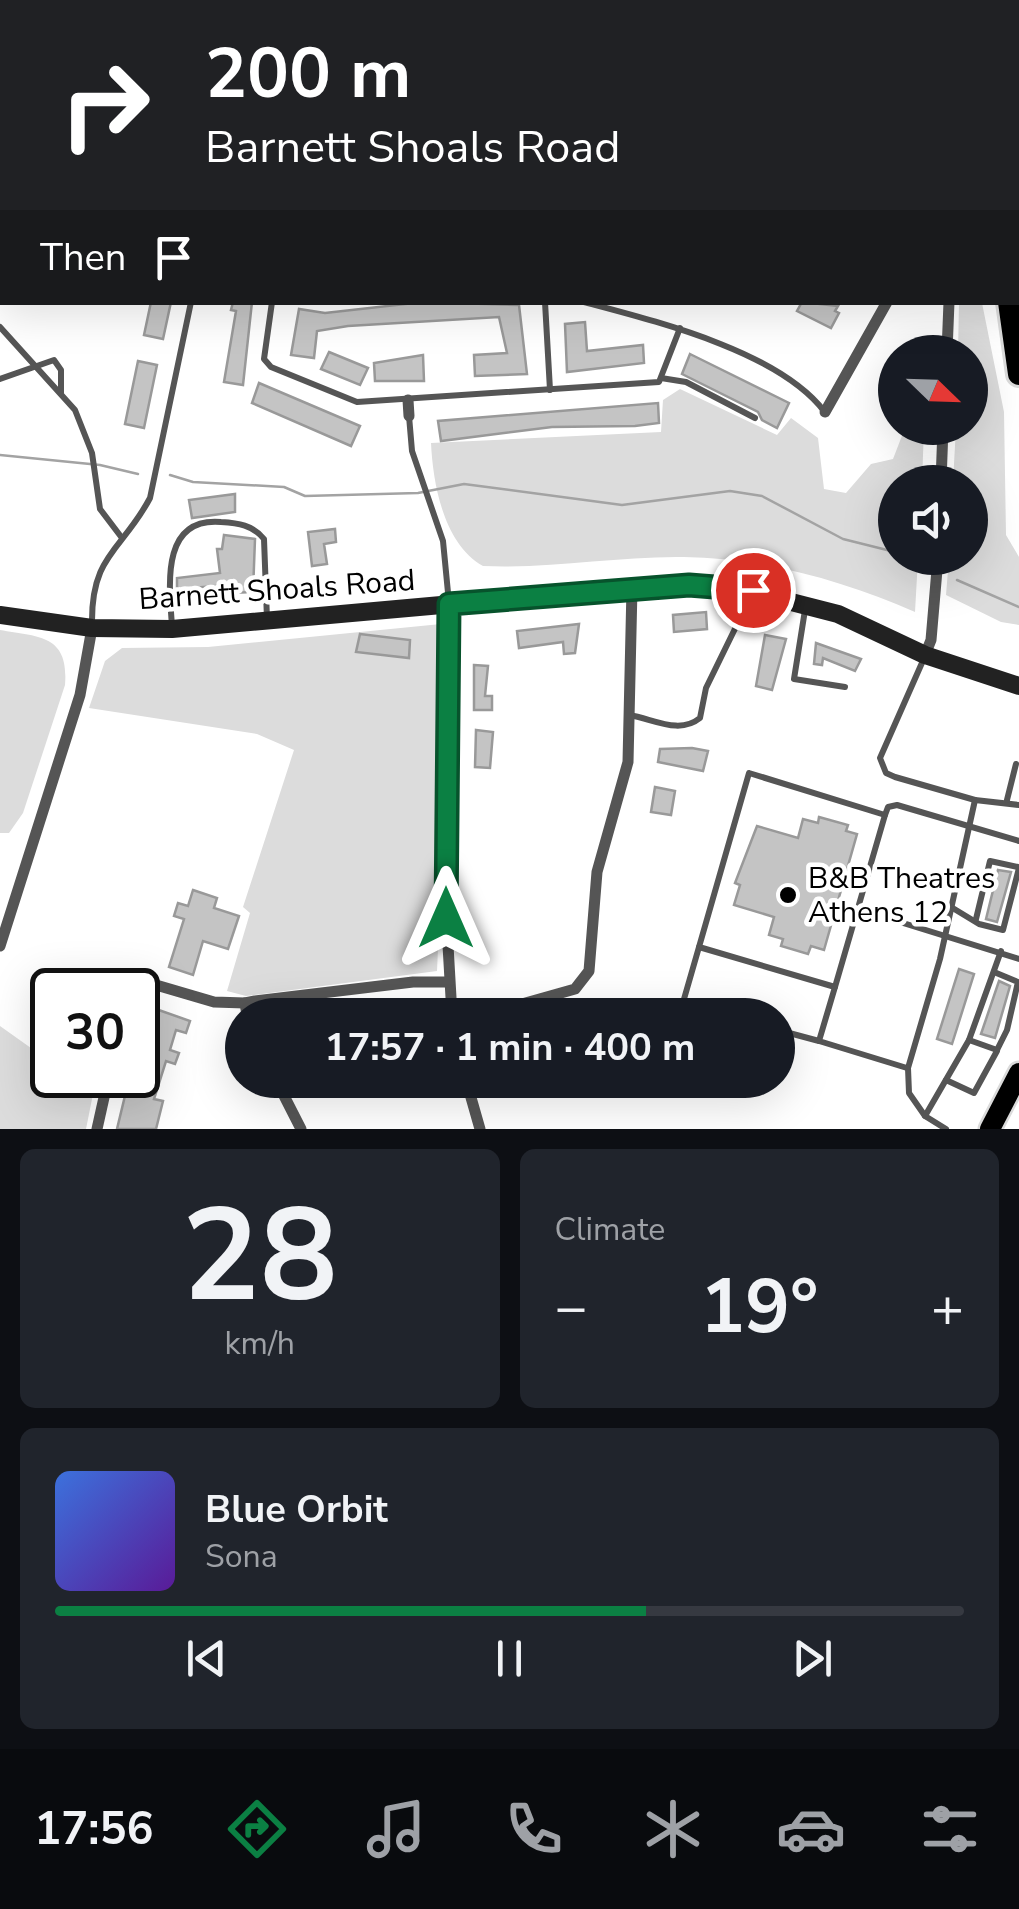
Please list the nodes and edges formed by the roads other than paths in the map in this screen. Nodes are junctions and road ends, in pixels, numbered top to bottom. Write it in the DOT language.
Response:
graph roads {
  1 [pos="190,305"];
  2 [pos="272,305"];
  3 [pos="544,305"];
  4 [pos="595,305"];
  5 [pos="885,305"];
  6 [pos="950,305"];
  7 [pos="1009,305"];
  8 [pos="0,327"];
  9 [pos="680,328"];
  10 [pos="947,335"];
  11 [pos="36,364"];
  12 [pos="1019,374"];
  13 [pos="662,378"];
  14 [pos="0,379"];
  15 [pos="550,390"];
  16 [pos="61,393"];
  17 [pos="408,400"];
  18 [pos="825,412"];
  19 [pos="409,416"];
  20 [pos="755,418"];
  21 [pos="122,538"];
  22 [pos="937,575"];
  23 [pos="632,588"];
  24 [pos="753,590"];
  25 [pos="449,604"];
  26 [pos="806,604"];
  27 [pos="0,615"];
  28 [pos="267,620"];
  29 [pos="92,628"];
  30 [pos="172,628"];
  31 [pos="925,655"];
  32 [pos="1019,686"];
  33 [pos="846,687"];
  34 [pos="629,715"];
  35 [pos="1016,764"];
  36 [pos="974,800"];
  37 [pos="1007,800"];
  38 [pos="1019,805"];
  39 [pos="885,815"];
  40 [pos="969,827"];
  41 [pos="1019,841"];
  42 [pos="1018,867"];
  43 [pos="951,907"];
  44 [pos="858,908"];
  45 [pos="976,919"];
  46 [pos="946,935"];
  47 [pos="0,946"];
  48 [pos="700,947"];
  49 [pos="1000,951"];
  50 [pos="1017,956"];
  51 [pos="994,972"];
  52 [pos="448,982"];
  53 [pos="835,987"];
  54 [pos="160,990"];
  55 [pos="314,998"];
  56 [pos="450,998"];
  57 [pos="549,998"];
  58 [pos="684,998"];
  59 [pos="225,1004"];
  60 [pos="795,1035"];
  61 [pos="969,1040"];
  62 [pos="819,1042"];
  63 [pos="997,1050"];
  64 [pos="908,1068"];
  65 [pos="1019,1072"];
  66 [pos="946,1080"];
  67 [pos="104,1098"];
  68 [pos="285,1098"];
  69 [pos="471,1098"];
  70 [pos="925,1116"];
  71 [pos="98,1129"];
  72 [pos="300,1129"];
  73 [pos="480,1129"];
  74 [pos="946,1129"];
  75 [pos="990,1129"];
  1 -- 21 [label="lane"];
  2 -- 17 [label="lane"];
  3 -- 15 [label="lane"];
  4 -- 9 [label="lane"];
  5 -- 18 [label="street"];
  6 -- 10 [label="street"];
  7 -- 12 [label="highway"];
  8 -- 11 [label="lane"];
  9 -- 13 [label="lane"];
  9 -- 18 [label="lane"];
  11 -- 14 [label="lane"];
  11 -- 16 [label="lane"];
  11 -- 16 [label="lane"];
  13 -- 15 [label="lane"];
  13 -- 20 [label="lane"];
  15 -- 17 [label="lane"];
  16 -- 21 [label="lane"];
  17 -- 19 [label="street"];
  19 -- 25 [label="lane"];
  21 -- 29 [label="lane"];
  22 -- 31 [label="street"];
  23 -- 24 [label="main road, Barnett Shoals Road"];
  23 -- 25 [label="main road, Barnett Shoals Road"];
  23 -- 34 [label="street"];
  24 -- 26 [label="main road, Barnett Shoals Road"];
  24 -- 34 [label="lane"];
  25 -- 28 [label="main road, Barnett Shoals Road"];
  25 -- 52 [label="street"];
  26 -- 31 [label="main road, Barnett Shoals Road"];
  26 -- 33 [label="lane"];
  27 -- 29 [label="main road, Barnett Shoals Road"];
  28 -- 30 [label="main road, Barnett Shoals Road"];
  28 -- 30 [label="lane"];
  29 -- 30 [label="main road, Barnett Shoals Road"];
  29 -- 47 [label="street"];
  31 -- 32 [label="main road, Barnett Shoals Road"];
  31 -- 36 [label="lane"];
  34 -- 57 [label="street"];
  35 -- 37 [label="lane"];
  36 -- 37 [label="lane"];
  36 -- 40 [label="lane"];
  37 -- 38 [label="lane"];
  39 -- 40 [label="lane"];
  39 -- 44 [label="lane"];
  39 -- 48 [label="lane"];
  40 -- 41 [label="lane"];
  40 -- 43 [label="lane"];
  42 -- 45 [label="lane"];
  42 -- 45 [label="lane"];
  43 -- 45 [label="lane"];
  43 -- 46 [label="lane"];
  44 -- 46 [label="lane"];
  44 -- 53 [label="lane"];
  46 -- 49 [label="lane"];
  46 -- 64 [label="lane"];
  48 -- 53 [label="lane"];
  48 -- 58 [label="lane"];
  49 -- 50 [label="lane"];
  49 -- 51 [label="lane"];
  51 -- 61 [label="lane"];
  51 -- 63 [label="lane"];
  52 -- 55 [label="street"];
  52 -- 56 [label="street"];
  53 -- 62 [label="lane"];
  54 -- 59 [label="street"];
  60 -- 62 [label="lane"];
  61 -- 63 [label="lane"];
  61 -- 66 [label="lane"];
  62 -- 64 [label="lane"];
  63 -- 66 [label="lane"];
  64 -- 70 [label="lane"];
  65 -- 75 [label="highway"];
  66 -- 70 [label="lane"];
  67 -- 71 [label="street"];
  68 -- 72 [label="street"];
  69 -- 73 [label="street"];
  70 -- 74 [label="lane"];
}
